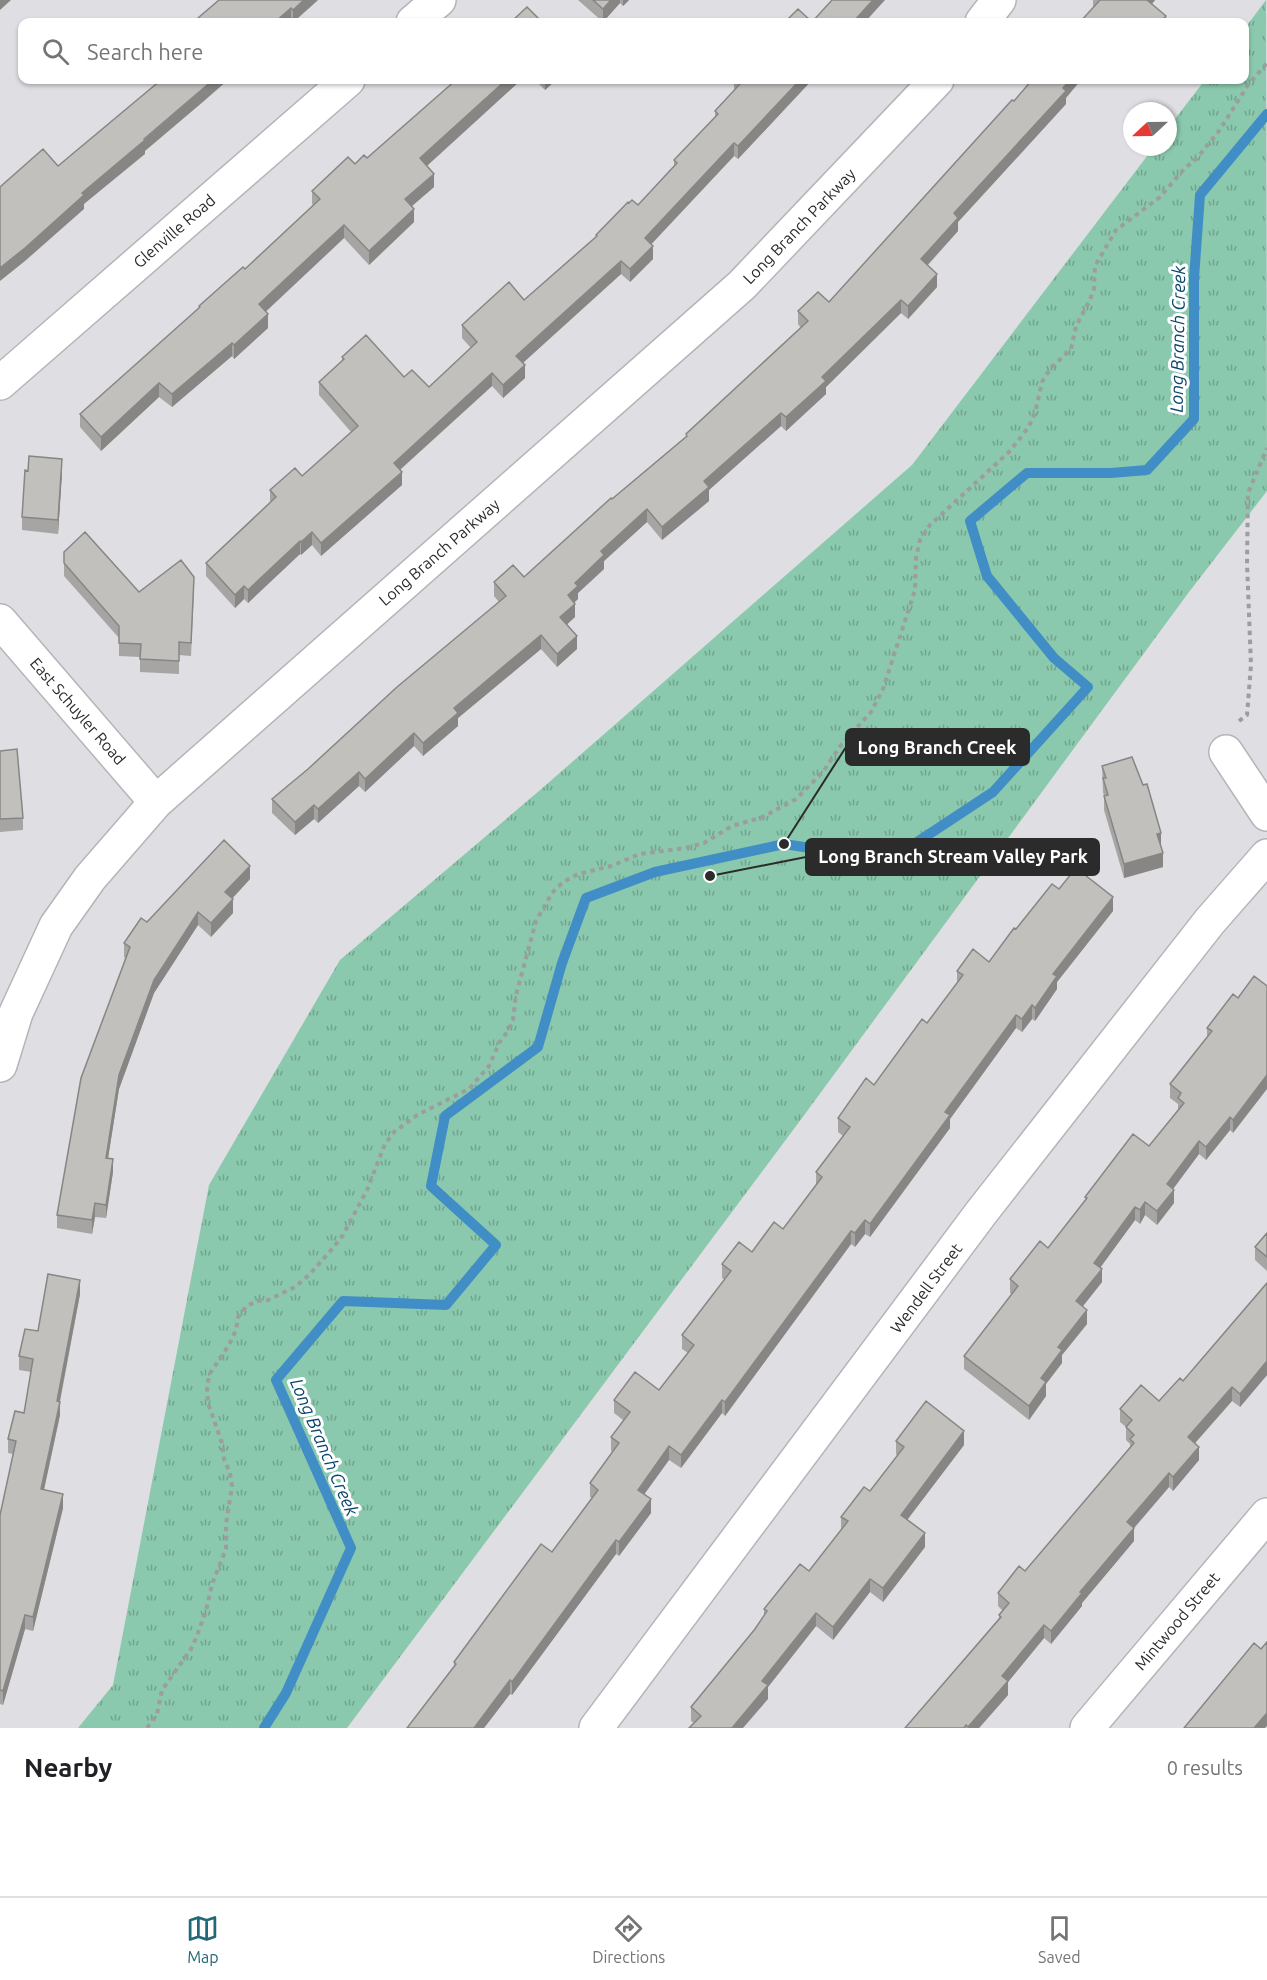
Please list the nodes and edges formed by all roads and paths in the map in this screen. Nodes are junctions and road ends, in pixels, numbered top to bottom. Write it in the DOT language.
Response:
graph roads {
  1 [pos="439,0"];
  2 [pos="999,0"];
  3 [pos="419,18"];
  4 [pos="985,18"];
  5 [pos="1267,63"];
  6 [pos="343,84"];
  7 [pos="933,84"];
  8 [pos="1249,84"];
  9 [pos="1249,84"];
  10 [pos="0,383"];
  11 [pos="1267,448"];
  12 [pos="0,621"];
  13 [pos="1230,738"];
  14 [pos="156,802"];
  15 [pos="1267,814"];
  16 [pos="1267,856"];
  17 [pos="0,1065"];
  18 [pos="1267,1515"];
  19 [pos="147,1728"];
  20 [pos="596,1728"];
  21 [pos="1087,1728"];
  1 -- 3 [label="street"];
  2 -- 4 [label="street"];
  5 -- 9 [label="path"];
  6 -- 10 [label="street, Glenville Road"];
  7 -- 14 [label="street, Long Branch Parkway"];
  8 -- 19 [label="path"];
  11 -- 13 [label="path"];
  12 -- 14 [label="street, East Schuyler Road"];
  13 -- 15 [label="street"];
  14 -- 17 [label="street, Long Branch Parkway"];
  16 -- 20 [label="street, Wendell Street"];
  18 -- 21 [label="street, Mintwood Street"];
}
